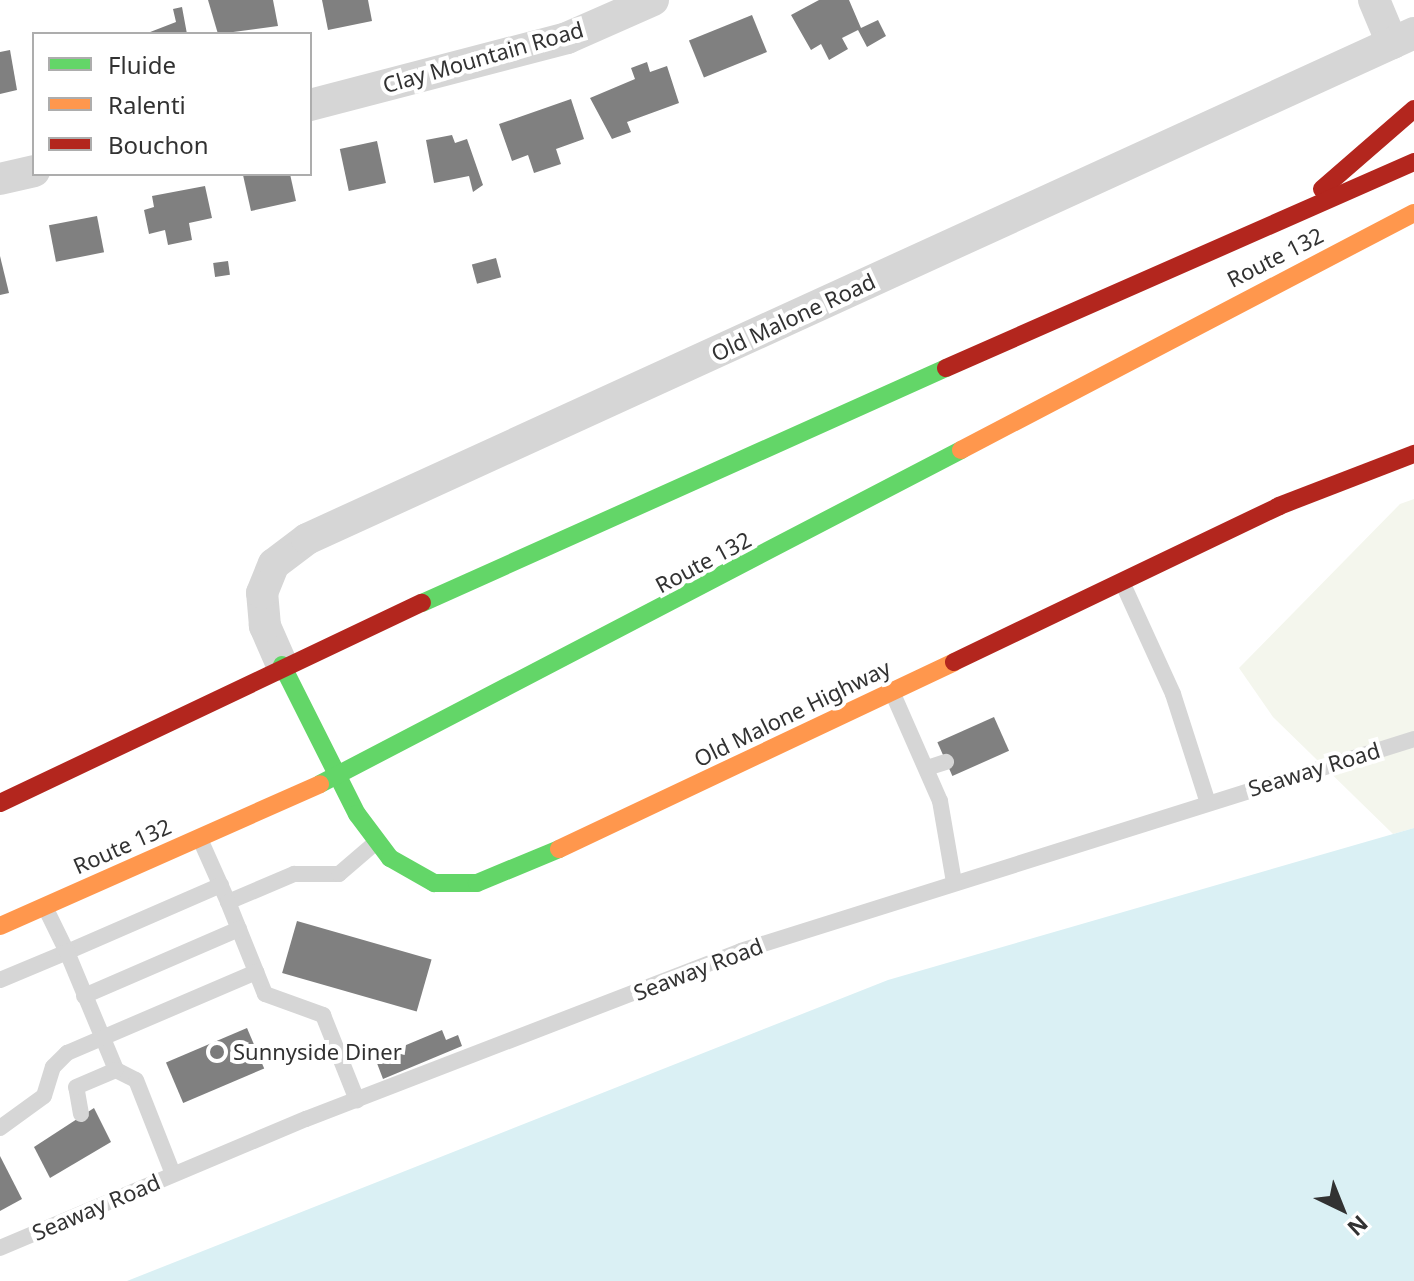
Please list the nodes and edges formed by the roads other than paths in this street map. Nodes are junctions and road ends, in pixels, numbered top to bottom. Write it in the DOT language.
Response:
graph roads {
  1 [pos="653,0"];
  2 [pos="1374,0"];
  3 [pos="1403,38"];
  4 [pos="312,104"];
  5 [pos="1414,109"];
  6 [pos="1414,162"];
  7 [pos="32,171"];
  8 [pos="0,179"];
  9 [pos="1414,213"];
  10 [pos="1282,224"];
  11 [pos="1414,454"];
  12 [pos="1121,581"];
  13 [pos="282,665"];
  14 [pos="892,691"];
  15 [pos="1414,739"];
  16 [pos="946,762"];
  17 [pos="927,768"];
  18 [pos="336,777"];
  19 [pos="1207,800"];
  20 [pos="0,803"];
  21 [pos="200,838"];
  22 [pos="376,842"];
  23 [pos="954,882"];
  24 [pos="221,885"];
  25 [pos="228,902"];
  26 [pos="45,907"];
  27 [pos="0,926"];
  28 [pos="239,929"];
  29 [pos="67,952"];
  30 [pos="256,972"];
  31 [pos="0,980"];
  32 [pos="84,996"];
  33 [pos="102,1038"];
  34 [pos="116,1070"];
  35 [pos="357,1100"];
  36 [pos="81,1114"];
  37 [pos="0,1128"];
  38 [pos="173,1174"];
  39 [pos="0,1248"];
  1 -- 4 [label="street, Clay Mountain Road"];
  2 -- 3 [label="street"];
  3 -- 13 [label="street, Old Malone Road"];
  5 -- 10 [label="main road"];
  6 -- 10 [label="main road, Route 132"];
  7 -- 8 [label="street"];
  9 -- 18 [label="main road, Route 132"];
  10 -- 13 [label="main road, Route 132"];
  11 -- 12 [label="main road, Old Malone Highway"];
  12 -- 14 [label="main road, Old Malone Highway"];
  12 -- 19 [label="lane"];
  13 -- 18 [label="main road, Old Malone Highway"];
  13 -- 20 [label="main road, Route 132"];
  14 -- 17 [label="lane"];
  14 -- 22 [label="main road, Old Malone Highway"];
  15 -- 19 [label="lane, Seaway Road"];
  16 -- 17 [label="lane"];
  17 -- 23 [label="lane"];
  18 -- 21 [label="main road, Route 132"];
  18 -- 22 [label="main road, Old Malone Highway"];
  19 -- 23 [label="lane, Seaway Road"];
  21 -- 24 [label="lane"];
  21 -- 26 [label="main road, Route 132"];
  22 -- 25 [label="lane"];
  23 -- 35 [label="lane, Seaway Road"];
  24 -- 25 [label="lane"];
  24 -- 29 [label="lane"];
  25 -- 28 [label="lane"];
  26 -- 27 [label="main road, Route 132"];
  26 -- 29 [label="lane"];
  28 -- 30 [label="lane"];
  28 -- 32 [label="lane"];
  29 -- 31 [label="lane"];
  29 -- 32 [label="lane"];
  30 -- 33 [label="lane"];
  30 -- 35 [label="lane"];
  32 -- 33 [label="lane"];
  33 -- 34 [label="lane"];
  33 -- 37 [label="lane"];
  34 -- 36 [label="lane"];
  34 -- 38 [label="lane"];
  35 -- 38 [label="lane, Seaway Road"];
  38 -- 39 [label="lane, Seaway Road"];
}
